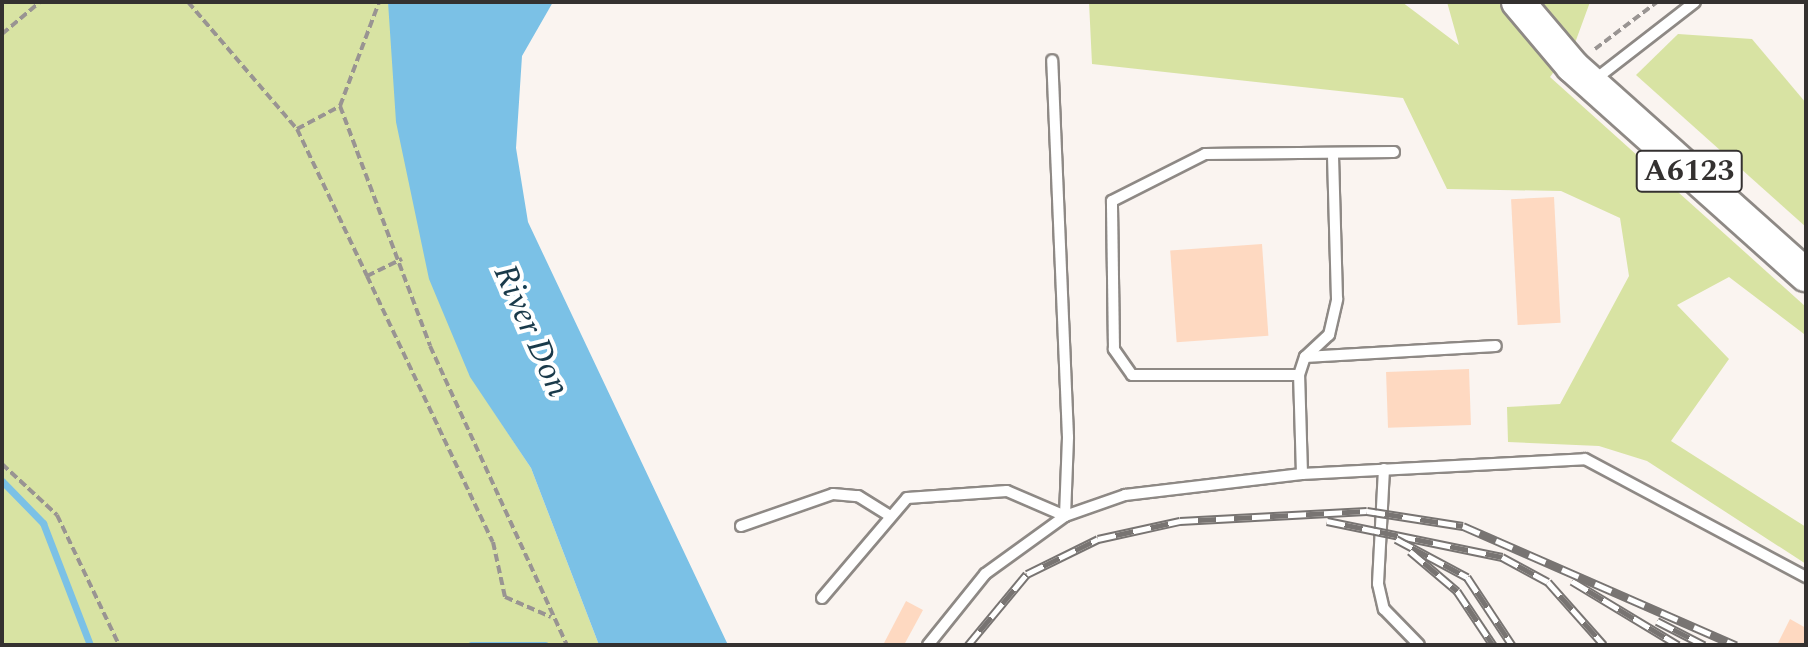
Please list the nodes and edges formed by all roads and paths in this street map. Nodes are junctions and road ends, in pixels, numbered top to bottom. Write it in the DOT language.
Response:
graph roads {
  1 [pos="40,2"];
  2 [pos="188,2"];
  3 [pos="379,2"];
  4 [pos="1518,2"];
  5 [pos="1657,2"];
  6 [pos="1695,2"];
  7 [pos="2,34"];
  8 [pos="1052,60"];
  9 [pos="1581,75"];
  10 [pos="340,106"];
  11 [pos="297,129"];
  12 [pos="1394,152"];
  13 [pos="1333,153"];
  14 [pos="402,259"];
  15 [pos="1806,275"];
  16 [pos="367,276"];
  17 [pos="1496,346"];
  18 [pos="1305,357"];
  19 [pos="1299,375"];
  20 [pos="2,464"];
  21 [pos="1384,469"];
  22 [pos="1302,474"];
  23 [pos="888,515"];
  24 [pos="1065,516"];
  25 [pos="741,526"];
  26 [pos="1806,577"];
  27 [pos="822,598"];
  28 [pos="552,617"];
  29 [pos="119,645"];
  30 [pos="567,645"];
  31 [pos="928,645"];
  32 [pos="1419,645"];
  1 -- 7 [label="path"];
  2 -- 11 [label="path"];
  3 -- 10 [label="path"];
  4 -- 9 [label="main road, A6123"];
  5 -- 9 [label="path"];
  6 -- 9 [label="lane"];
  8 -- 24 [label="lane"];
  9 -- 15 [label="main road, A6123"];
  10 -- 11 [label="path"];
  10 -- 14 [label="path"];
  11 -- 16 [label="path"];
  12 -- 13 [label="lane"];
  13 -- 18 [label="lane"];
  13 -- 19 [label="lane"];
  14 -- 16 [label="path"];
  14 -- 28 [label="path"];
  16 -- 28 [label="path"];
  17 -- 18 [label="lane"];
  18 -- 19 [label="lane"];
  19 -- 22 [label="lane"];
  20 -- 29 [label="path"];
  21 -- 22 [label="lane"];
  21 -- 26 [label="lane"];
  21 -- 32 [label="lane"];
  22 -- 24 [label="lane"];
  23 -- 24 [label="lane"];
  23 -- 25 [label="lane"];
  23 -- 27 [label="lane"];
  24 -- 31 [label="lane"];
  28 -- 30 [label="path"];
}
